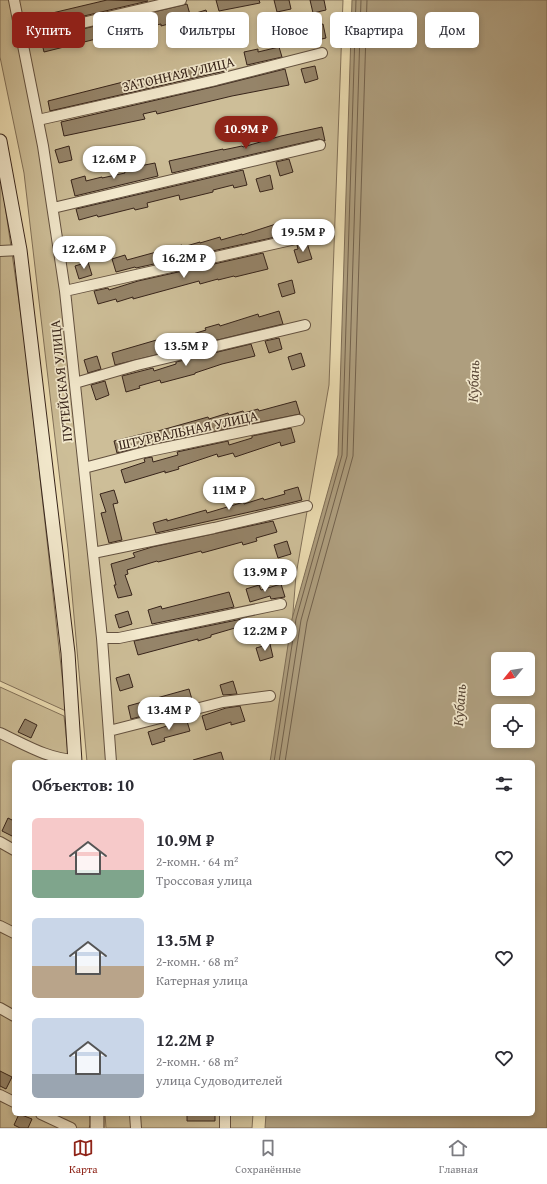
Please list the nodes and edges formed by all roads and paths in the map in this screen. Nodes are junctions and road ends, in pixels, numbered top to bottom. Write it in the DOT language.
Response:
graph roads {
  1 [pos="14,0"];
  2 [pos="181,0"];
  3 [pos="17,12"];
  4 [pos="85,22"];
  5 [pos="24,48"];
  6 [pos="322,53"];
  7 [pos="38,120"];
  8 [pos="0,142"];
  9 [pos="320,145"];
  10 [pos="53,208"];
  11 [pos="308,236"];
  12 [pos="20,250"];
  13 [pos="0,251"];
  14 [pos="65,291"];
  15 [pos="305,324"];
  16 [pos="75,383"];
  17 [pos="299,420"];
  18 [pos="84,468"];
  19 [pos="308,506"];
  20 [pos="93,554"];
  21 [pos="282,604"];
  22 [pos="102,638"];
  23 [pos="270,696"];
  24 [pos="109,731"];
  25 [pos="0,733"];
  26 [pos="62,760"];
  27 [pos="75,760"];
  28 [pos="111,760"];
  29 [pos="0,842"];
  30 [pos="12,849"];
  31 [pos="0,926"];
  32 [pos="12,932"];
  33 [pos="0,1008"];
  34 [pos="12,1015"];
  35 [pos="0,1095"];
  36 [pos="12,1101"];
  37 [pos="46,1116"];
  38 [pos="97,1116"];
  39 [pos="135,1116"];
  40 [pos="225,1116"];
  41 [pos="59,1121"];
  42 [pos="71,1128"];
  43 [pos="97,1128"];
  44 [pos="136,1128"];
  45 [pos="225,1128"];
  1 -- 3 [label="street, ПУТЕЙСКАЯ УЛИЦА"];
  2 -- 4 [label="street"];
  5 -- 7 [label="street, ПУТЕЙСКАЯ УЛИЦА"];
  6 -- 7 [label="street, ЗАТОННАЯ УЛИЦА"];
  7 -- 10 [label="street, ПУТЕЙСКАЯ УЛИЦА"];
  8 -- 12 [label="street"];
  9 -- 10 [label="street"];
  10 -- 14 [label="street, ПУТЕЙСКАЯ УЛИЦА"];
  11 -- 14 [label="street"];
  12 -- 13 [label="street"];
  12 -- 27 [label="street"];
  14 -- 16 [label="street, ПУТЕЙСКАЯ УЛИЦА"];
  15 -- 16 [label="street"];
  16 -- 18 [label="street, ПУТЕЙСКАЯ УЛИЦА"];
  17 -- 18 [label="street, ШТУРВАЛЬНАЯ УЛИЦА"];
  18 -- 20 [label="street, ПУТЕЙСКАЯ УЛИЦА"];
  19 -- 20 [label="street"];
  20 -- 22 [label="street, ПУТЕЙСКАЯ УЛИЦА"];
  21 -- 22 [label="street"];
  22 -- 24 [label="street, ПУТЕЙСКАЯ УЛИЦА"];
  23 -- 24 [label="street"];
  24 -- 28 [label="street, ПУТЕЙСКАЯ УЛИЦА"];
  25 -- 26 [label="street"];
  29 -- 30 [label="street"];
  31 -- 32 [label="street"];
  33 -- 34 [label="street"];
  35 -- 36 [label="street"];
  37 -- 41 [label="street"];
  38 -- 43 [label="street"];
  39 -- 44 [label="street"];
  40 -- 45 [label="street"];
  41 -- 42 [label="street"];
}
